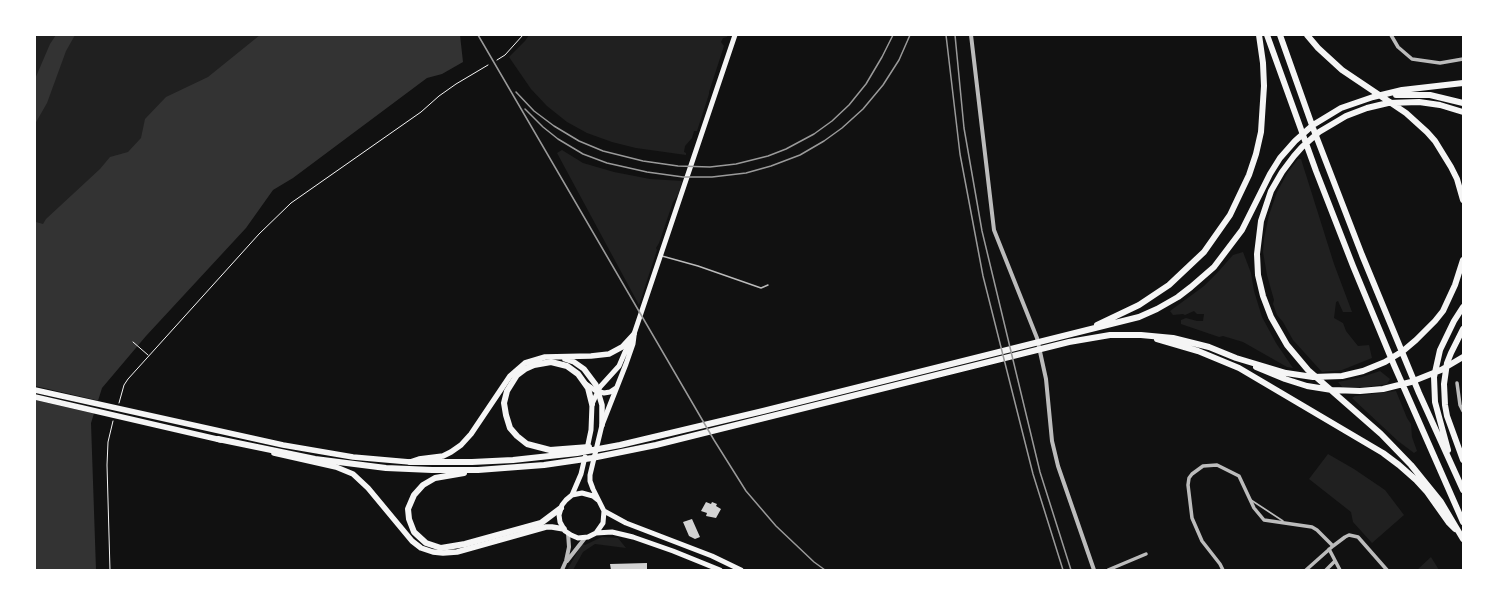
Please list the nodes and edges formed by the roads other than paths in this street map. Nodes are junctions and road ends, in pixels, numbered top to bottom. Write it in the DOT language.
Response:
graph roads {
  1 [pos="735,35"];
  2 [pos="971,35"];
  3 [pos="1259,35"];
  4 [pos="1267,35"];
  5 [pos="1280,35"];
  6 [pos="1307,35"];
  7 [pos="1391,35"];
  8 [pos="1463,59"];
  9 [pos="1463,83"];
  10 [pos="1404,92"];
  11 [pos="1463,103"];
  12 [pos="1463,112"];
  13 [pos="1463,200"];
  14 [pos="662,256"];
  15 [pos="1463,260"];
  16 [pos="768,285"];
  17 [pos="1463,307"];
  18 [pos="1463,329"];
  19 [pos="1074,333"];
  20 [pos="634,334"];
  21 [pos="1141,335"];
  22 [pos="560,357"];
  23 [pos="1463,357"];
  24 [pos="1236,358"];
  25 [pos="586,383"];
  26 [pos="1456,383"];
  27 [pos="617,387"];
  28 [pos="35,390"];
  29 [pos="598,391"];
  30 [pos="35,397"];
  31 [pos="592,404"];
  32 [pos="1463,411"];
  33 [pos="134,416"];
  34 [pos="602,425"];
  35 [pos="218,439"];
  36 [pos="578,451"];
  37 [pos="1463,460"];
  38 [pos="410,462"];
  39 [pos="511,468"];
  40 [pos="1457,476"];
  41 [pos="1463,490"];
  42 [pos="572,496"];
  43 [pos="598,500"];
  44 [pos="1251,500"];
  45 [pos="560,508"];
  46 [pos="604,511"];
  47 [pos="1463,522"];
  48 [pos="1286,524"];
  49 [pos="566,531"];
  50 [pos="596,533"];
  51 [pos="1462,537"];
  52 [pos="585,538"];
  53 [pos="1331,548"];
  54 [pos="1146,554"];
  55 [pos="566,561"];
  56 [pos="1335,561"];
  57 [pos="729,568"];
  58 [pos="562,570"];
  59 [pos="720,570"];
  60 [pos="741,570"];
  61 [pos="1094,570"];
  62 [pos="1108,570"];
  63 [pos="1223,570"];
  64 [pos="1306,570"];
  65 [pos="1326,570"];
  66 [pos="1340,570"];
  67 [pos="1387,570"];
  1 -- 14 [label="main road"];
  2 -- 61 [label="street"];
  3 -- 19 [label="highway"];
  4 -- 47 [label="highway"];
  5 -- 40 [label="highway"];
  6 -- 13 [label="highway"];
  7 -- 8 [label="street"];
  9 -- 10 [label="highway"];
  10 -- 11 [label="highway"];
  10 -- 19 [label="highway"];
  12 -- 51 [label="highway"];
  14 -- 16 [label="lane"];
  14 -- 20 [label="main road"];
  15 -- 24 [label="highway"];
  17 -- 40 [label="highway"];
  18 -- 37 [label="highway"];
  19 -- 36 [label="highway"];
  20 -- 22 [label="highway"];
  20 -- 27 [label="main road"];
  20 -- 29 [label="main road"];
  21 -- 24 [label="highway"];
  21 -- 39 [label="highway"];
  21 -- 51 [label="highway"];
  22 -- 29 [label="highway"];
  22 -- 38 [label="highway"];
  23 -- 24 [label="highway"];
  25 -- 29 [label="main road"];
  25 -- 31 [label="highway"];
  25 -- 36 [label="highway"];
  26 -- 32 [label="street"];
  27 -- 29 [label="main road"];
  27 -- 34 [label="main road"];
  28 -- 33 [label="highway"];
  29 -- 31 [label="main road"];
  29 -- 34 [label="highway"];
  30 -- 33 [label="highway"];
  31 -- 42 [label="main road"];
  33 -- 35 [label="highway"];
  33 -- 38 [label="highway"];
  34 -- 43 [label="main road"];
  35 -- 39 [label="highway"];
  35 -- 49 [label="highway"];
  36 -- 38 [label="highway"];
  39 -- 45 [label="highway"];
  40 -- 41 [label="highway"];
  42 -- 43 [label="main road"];
  42 -- 45 [label="main road"];
  43 -- 46 [label="main road"];
  44 -- 48 [label="lane"];
  44 -- 48 [label="street"];
  44 -- 63 [label="street"];
  45 -- 49 [label="main road"];
  46 -- 50 [label="main road"];
  46 -- 57 [label="main road"];
  48 -- 53 [label="street"];
  49 -- 52 [label="main road"];
  49 -- 55 [label="street"];
  50 -- 52 [label="main road"];
  50 -- 59 [label="main road"];
  52 -- 55 [label="street"];
  53 -- 56 [label="street"];
  53 -- 64 [label="street"];
  53 -- 67 [label="street"];
  54 -- 62 [label="street"];
  55 -- 58 [label="street"];
  56 -- 65 [label="street"];
  56 -- 66 [label="street"];
  57 -- 60 [label="main road"];
}
